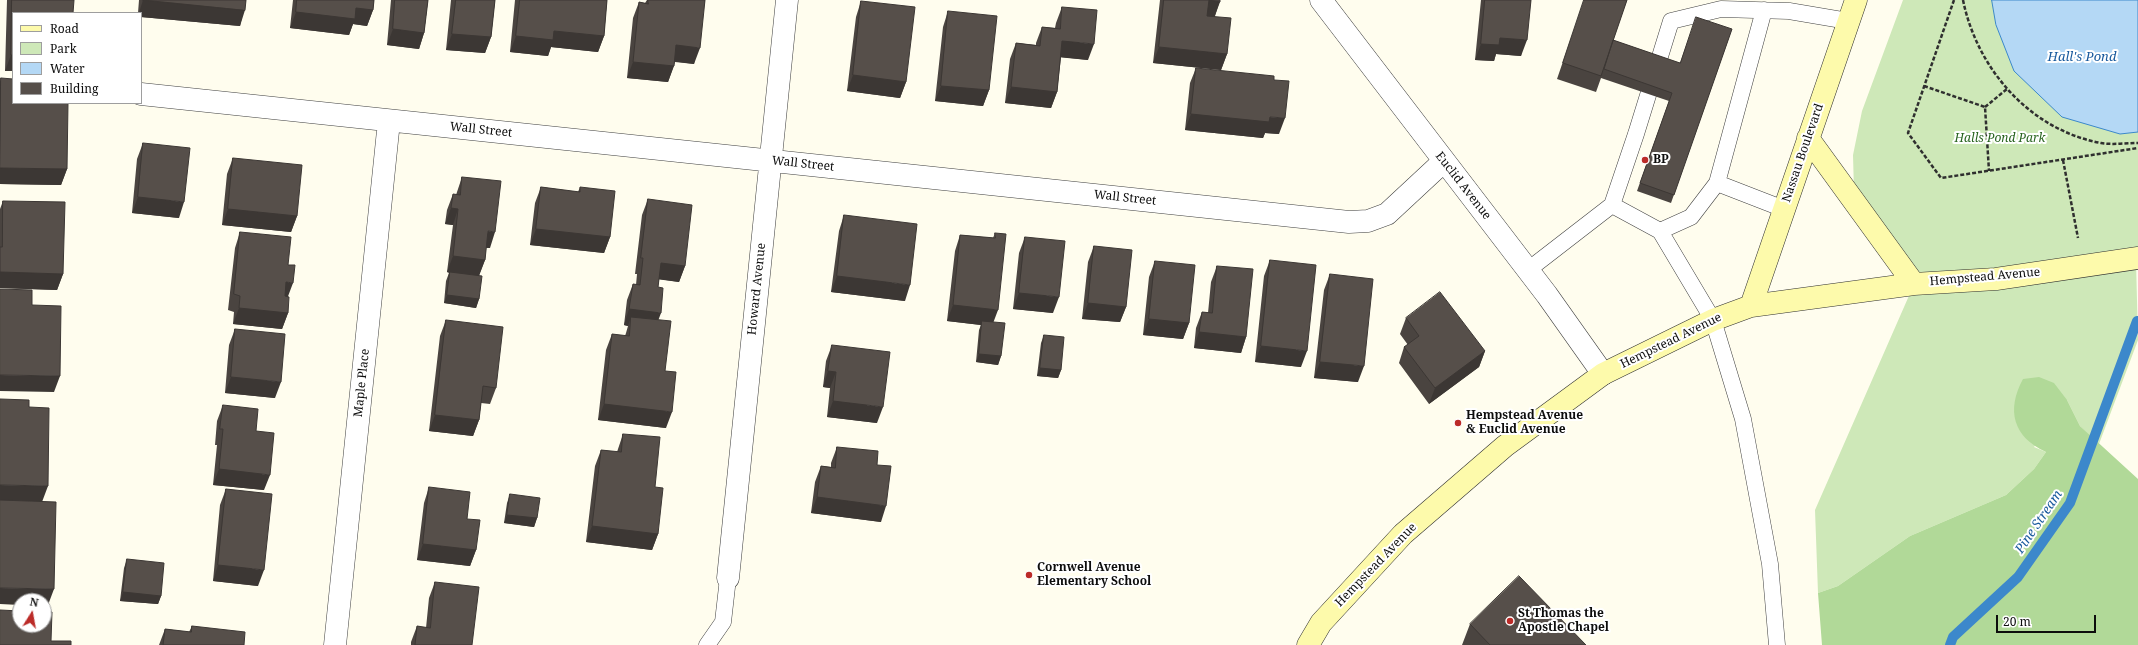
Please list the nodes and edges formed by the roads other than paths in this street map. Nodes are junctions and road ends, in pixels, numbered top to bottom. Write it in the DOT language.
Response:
graph roads {
  1 [pos="787,0"];
  2 [pos="1321,0"];
  3 [pos="1856,0"];
  4 [pos="1764,10"];
  5 [pos="1848,21"];
  6 [pos="142,94"];
  7 [pos="389,121"];
  8 [pos="1808,138"];
  9 [pos="770,160"];
  10 [pos="1444,161"];
  11 [pos="1717,183"];
  12 [pos="1612,205"];
  13 [pos="1784,209"];
  14 [pos="1660,231"];
  15 [pos="2138,258"];
  16 [pos="1528,270"];
  17 [pos="1914,284"];
  18 [pos="1751,306"];
  19 [pos="1713,320"];
  20 [pos="1603,374"];
  21 [pos="728,578"];
  22 [pos="335,645"];
  23 [pos="707,645"];
  24 [pos="1308,645"];
  25 [pos="1777,645"];
  1 -- 9 [label="street, Howard Avenue"];
  2 -- 10 [label="street, Euclid Avenue"];
  3 -- 5 [label="main road, Nassau Boulevard"];
  4 -- 5 [label="lane"];
  4 -- 11 [label="lane"];
  4 -- 12 [label="lane"];
  5 -- 8 [label="main road, Nassau Boulevard"];
  6 -- 7 [label="street, Wall Street"];
  7 -- 9 [label="street, Wall Street"];
  7 -- 22 [label="street, Maple Place"];
  8 -- 13 [label="main road, Nassau Boulevard"];
  8 -- 17 [label="main road"];
  9 -- 10 [label="street, Wall Street"];
  9 -- 21 [label="street, Howard Avenue"];
  10 -- 16 [label="street, Euclid Avenue"];
  11 -- 13 [label="lane"];
  11 -- 14 [label="lane"];
  12 -- 14 [label="lane"];
  12 -- 16 [label="lane"];
  13 -- 18 [label="main road, Nassau Boulevard"];
  14 -- 19 [label="lane"];
  15 -- 17 [label="main road, Hempstead Avenue"];
  16 -- 20 [label="street, Euclid Avenue"];
  17 -- 18 [label="main road, Hempstead Avenue"];
  18 -- 19 [label="main road, Hempstead Avenue"];
  19 -- 20 [label="main road, Hempstead Avenue"];
  19 -- 25 [label="lane"];
  20 -- 24 [label="main road, Hempstead Avenue"];
  21 -- 23 [label="lane"];
}
